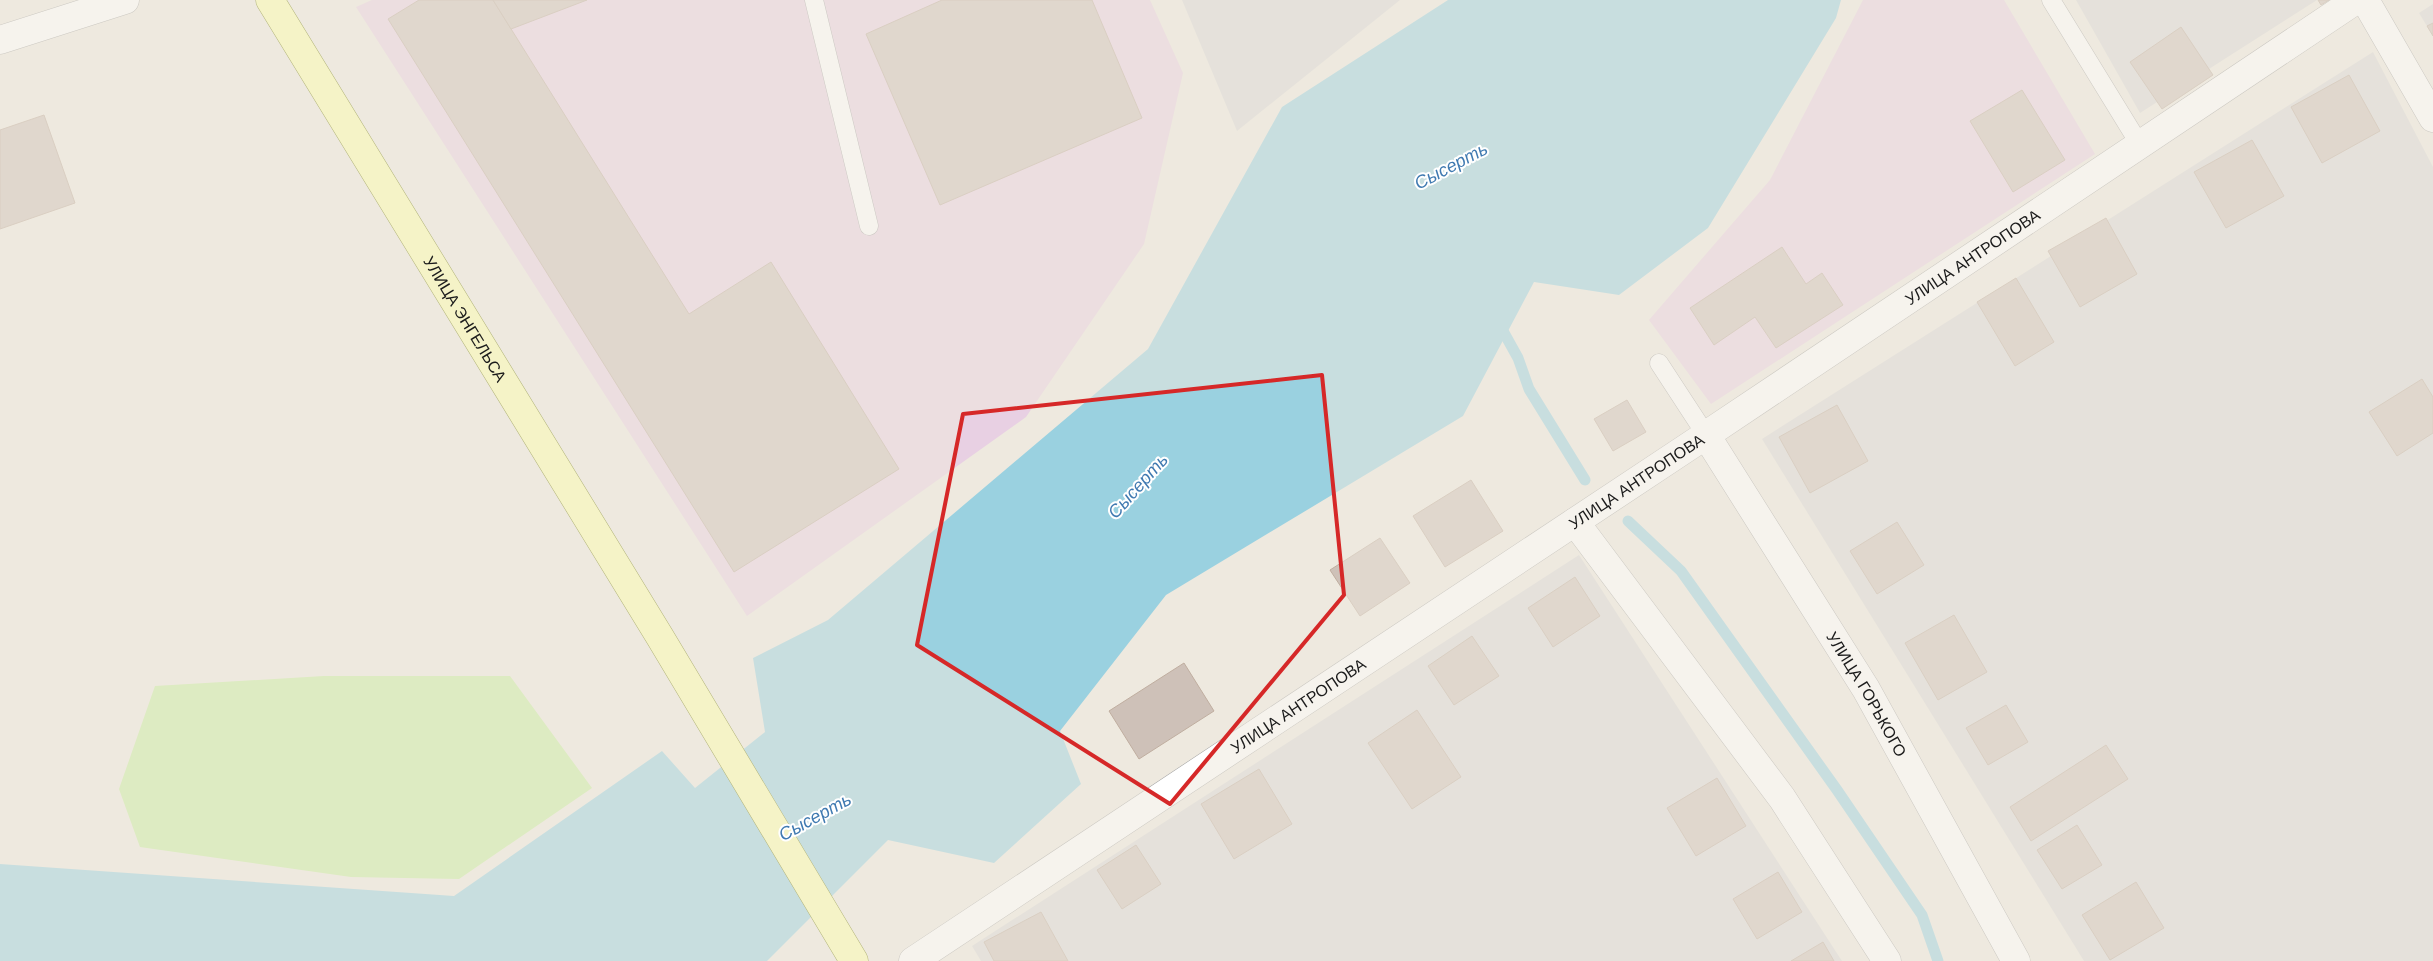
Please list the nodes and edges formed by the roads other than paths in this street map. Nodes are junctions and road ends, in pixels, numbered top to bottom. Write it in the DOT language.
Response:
graph roads {
  1 [pos="125,0"];
  2 [pos="270,0"];
  3 [pos="814,0"];
  4 [pos="2051,0"];
  5 [pos="2356,0"];
  6 [pos="2364,0"];
  7 [pos="0,40"];
  8 [pos="2433,118"];
  9 [pos="2140,145"];
  10 [pos="869,226"];
  11 [pos="1659,363"];
  12 [pos="1706,435"];
  13 [pos="1575,522"];
  14 [pos="854,961"];
  15 [pos="913,961"];
  16 [pos="1887,961"];
  17 [pos="2016,961"];
  1 -- 7 [label="street"];
  2 -- 14 [label="street, УЛИЦА ЭНГЕЛЬСА"];
  3 -- 10 [label="lane"];
  4 -- 9 [label="lane"];
  5 -- 9 [label="street, УЛИЦА АНТРОПОВА"];
  6 -- 8 [label="street"];
  9 -- 12 [label="street, УЛИЦА АНТРОПОВА"];
  11 -- 12 [label="lane"];
  12 -- 13 [label="street, УЛИЦА АНТРОПОВА"];
  12 -- 17 [label="street, УЛИЦА ГОРЬКОГО"];
  13 -- 15 [label="street, УЛИЦА АНТРОПОВА"];
  13 -- 16 [label="street"];
}
